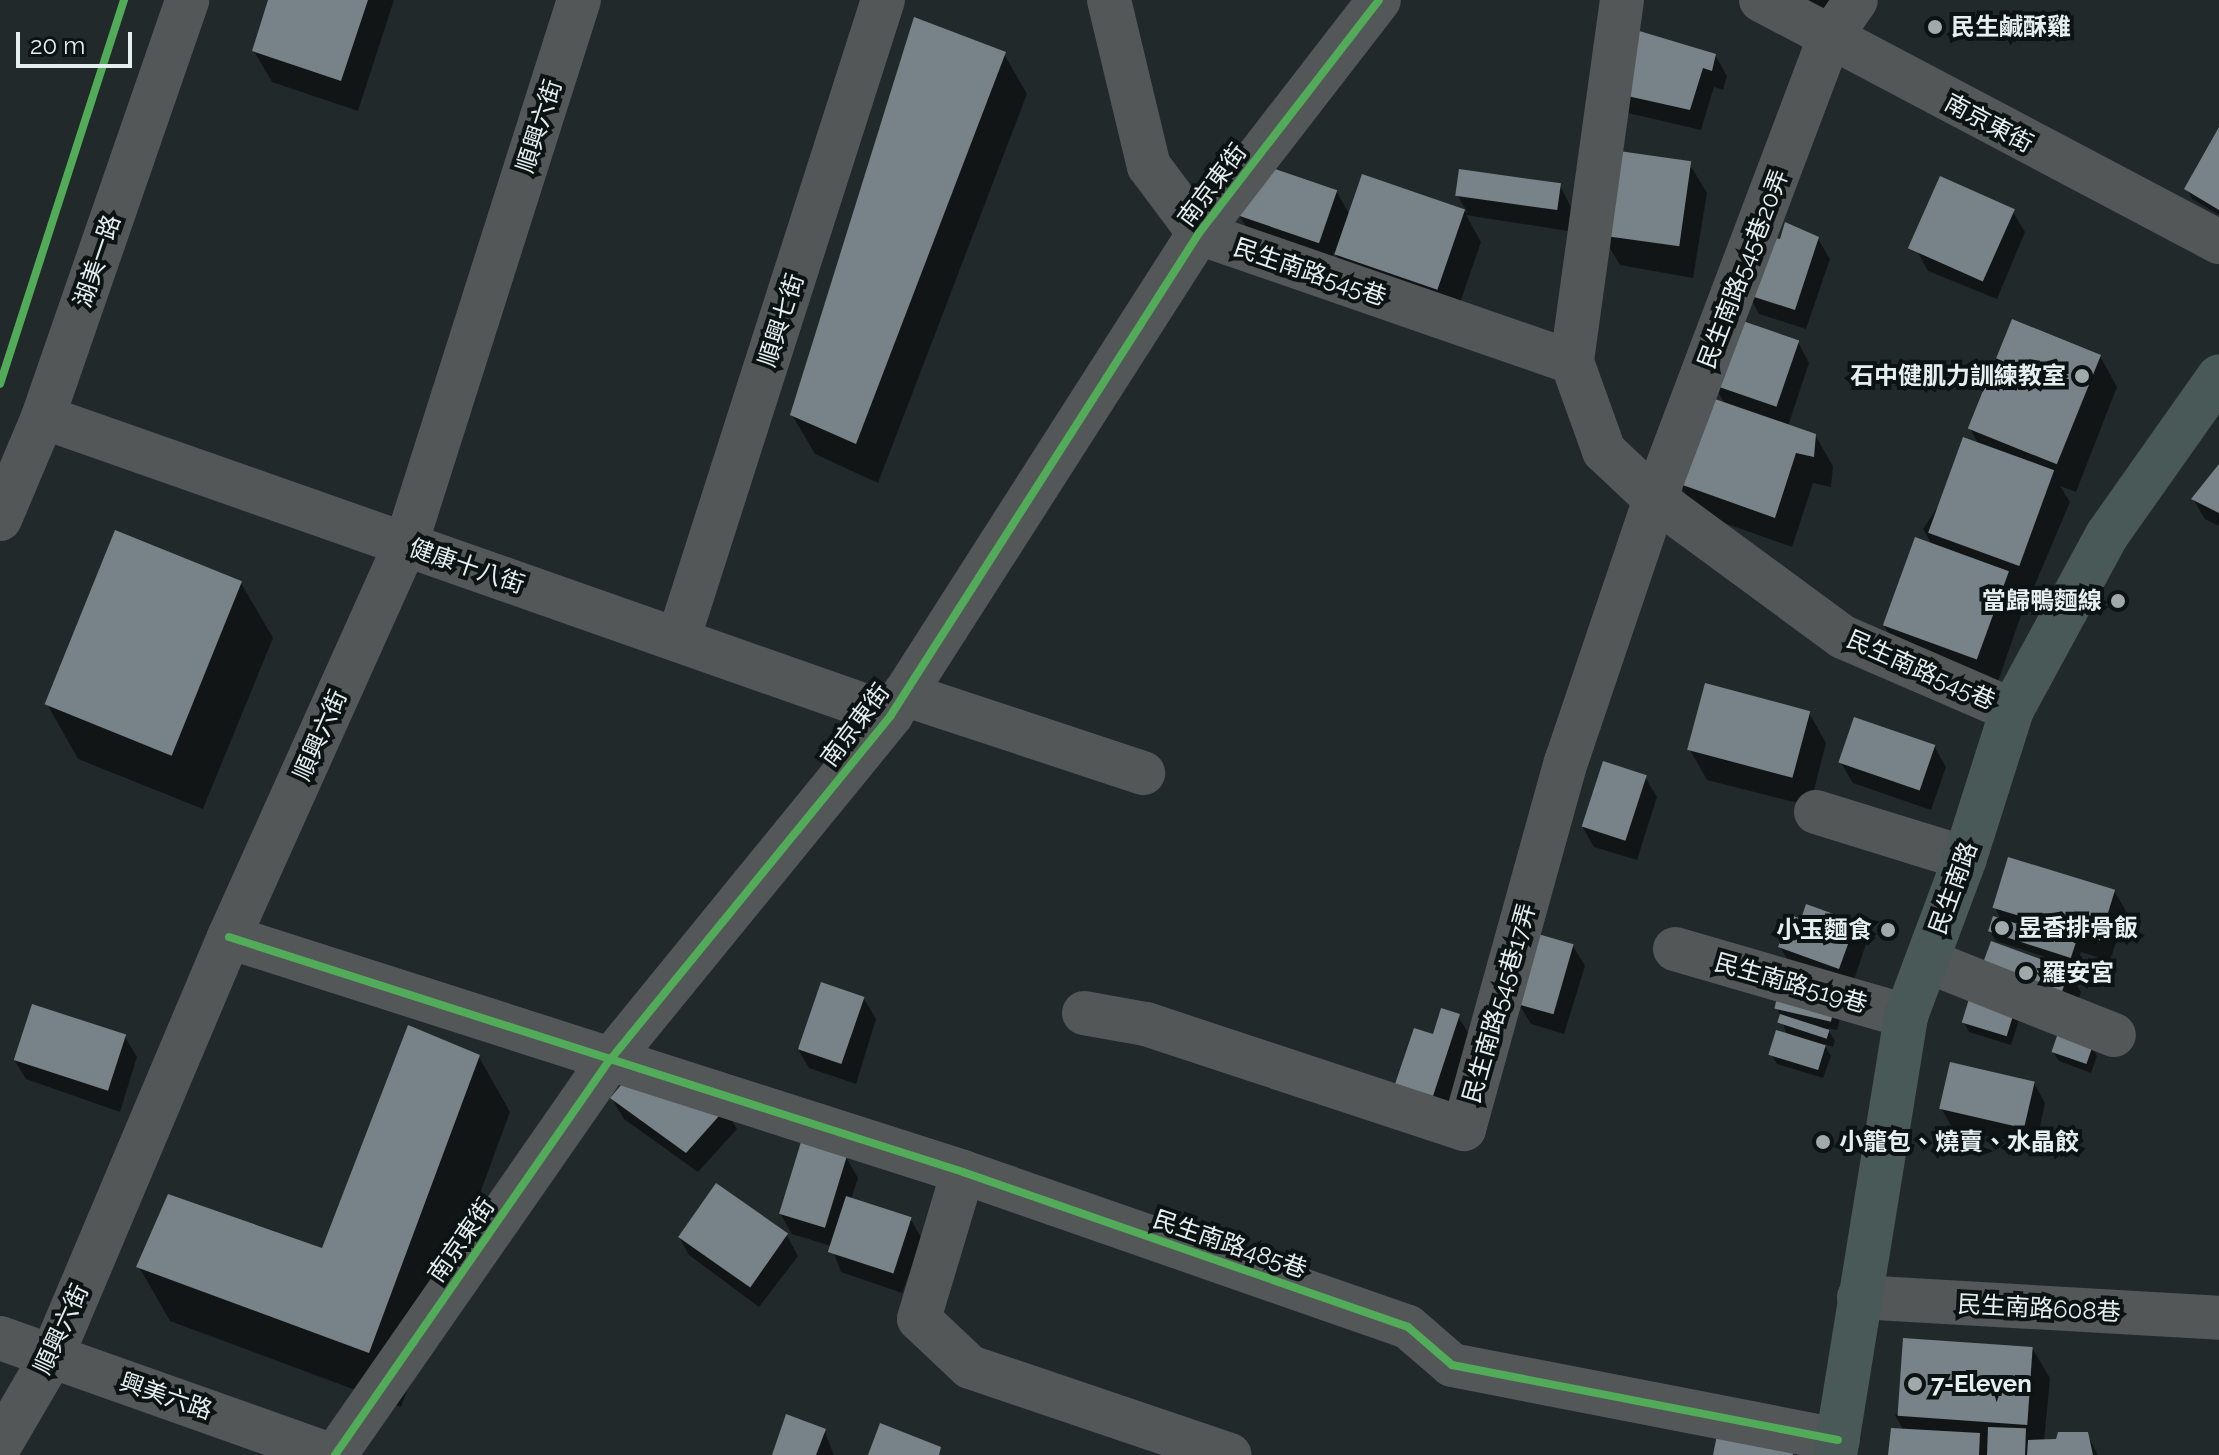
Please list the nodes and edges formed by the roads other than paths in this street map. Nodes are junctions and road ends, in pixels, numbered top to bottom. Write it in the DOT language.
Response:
graph roads {
  1 [pos="187,0"];
  2 [pos="579,0"];
  3 [pos="883,0"];
  4 [pos="1109,0"];
  5 [pos="1379,0"];
  6 [pos="1622,0"];
  7 [pos="1761,0"];
  8 [pos="1856,0"];
  9 [pos="1829,39"];
  10 [pos="1199,233"];
  11 [pos="2219,242"];
  12 [pos="1572,362"];
  13 [pos="2219,376"];
  14 [pos="43,417"];
  15 [pos="1655,499"];
  16 [pos="0,519"];
  17 [pos="406,544"];
  18 [pos="678,640"];
  19 [pos="898,704"];
  20 [pos="2012,710"];
  21 [pos="1143,773"];
  22 [pos="1816,812"];
  23 [pos="1965,858"];
  24 [pos="229,937"];
  25 [pos="1675,949"];
  26 [pos="1927,961"];
  27 [pos="1084,1013"];
  28 [pos="1906,1016"];
  29 [pos="2114,1035"];
  30 [pos="610,1060"];
  31 [pos="963,1172"];
  32 [pos="1859,1297"];
  33 [pos="2219,1318"];
  34 [pos="0,1338"];
  35 [pos="52,1356"];
  36 [pos="0,1445"];
  37 [pos="1836,1448"];
  38 [pos="333,1455"];
  39 [pos="1230,1455"];
  1 -- 14 [label="street, 湖美一路"];
  2 -- 17 [label="street, 順興六街"];
  3 -- 18 [label="street, 順興七街"];
  4 -- 10 [label="street"];
  5 -- 10 [label="street, 南京東街"];
  6 -- 12 [label="street, 民生南路545巷"];
  7 -- 9 [label="street, 南京東街"];
  8 -- 9 [label="street, 民生南路545巷20弄"];
  9 -- 11 [label="street, 南京東街"];
  9 -- 15 [label="street, 民生南路545巷20弄"];
  10 -- 12 [label="street, 民生南路545巷"];
  10 -- 19 [label="street, 南京東街"];
  12 -- 15 [label="street, 民生南路545巷"];
  13 -- 20 [label="main road, 民生南路"];
  14 -- 16 [label="street, 湖美一路"];
  14 -- 17 [label="street, 健康十八街"];
  15 -- 20 [label="street, 民生南路545巷"];
  15 -- 27 [label="street, 民生南路545巷17弄"];
  17 -- 18 [label="street, 健康十八街"];
  17 -- 24 [label="street, 順興六街"];
  18 -- 19 [label="street, 健康十八街"];
  19 -- 21 [label="street, 健康十八街"];
  19 -- 30 [label="street, 南京東街"];
  20 -- 23 [label="main road, 民生南路"];
  22 -- 23 [label="street"];
  23 -- 26 [label="main road, 民生南路"];
  24 -- 30 [label="street, 民生南路485巷"];
  24 -- 35 [label="street, 順興六街"];
  25 -- 28 [label="street, 民生南路519巷"];
  26 -- 28 [label="main road, 民生南路"];
  26 -- 29 [label="street"];
  28 -- 32 [label="main road, 民生南路"];
  30 -- 31 [label="street, 民生南路485巷"];
  30 -- 38 [label="street, 南京東街"];
  31 -- 37 [label="street, 民生南路485巷"];
  31 -- 39 [label="street"];
  32 -- 33 [label="street, 民生南路608巷"];
  32 -- 37 [label="main road, 民生南路"];
  34 -- 35 [label="street, 興美六路"];
  35 -- 36 [label="street, 順興六街"];
  35 -- 38 [label="street, 興美六路"];
}
